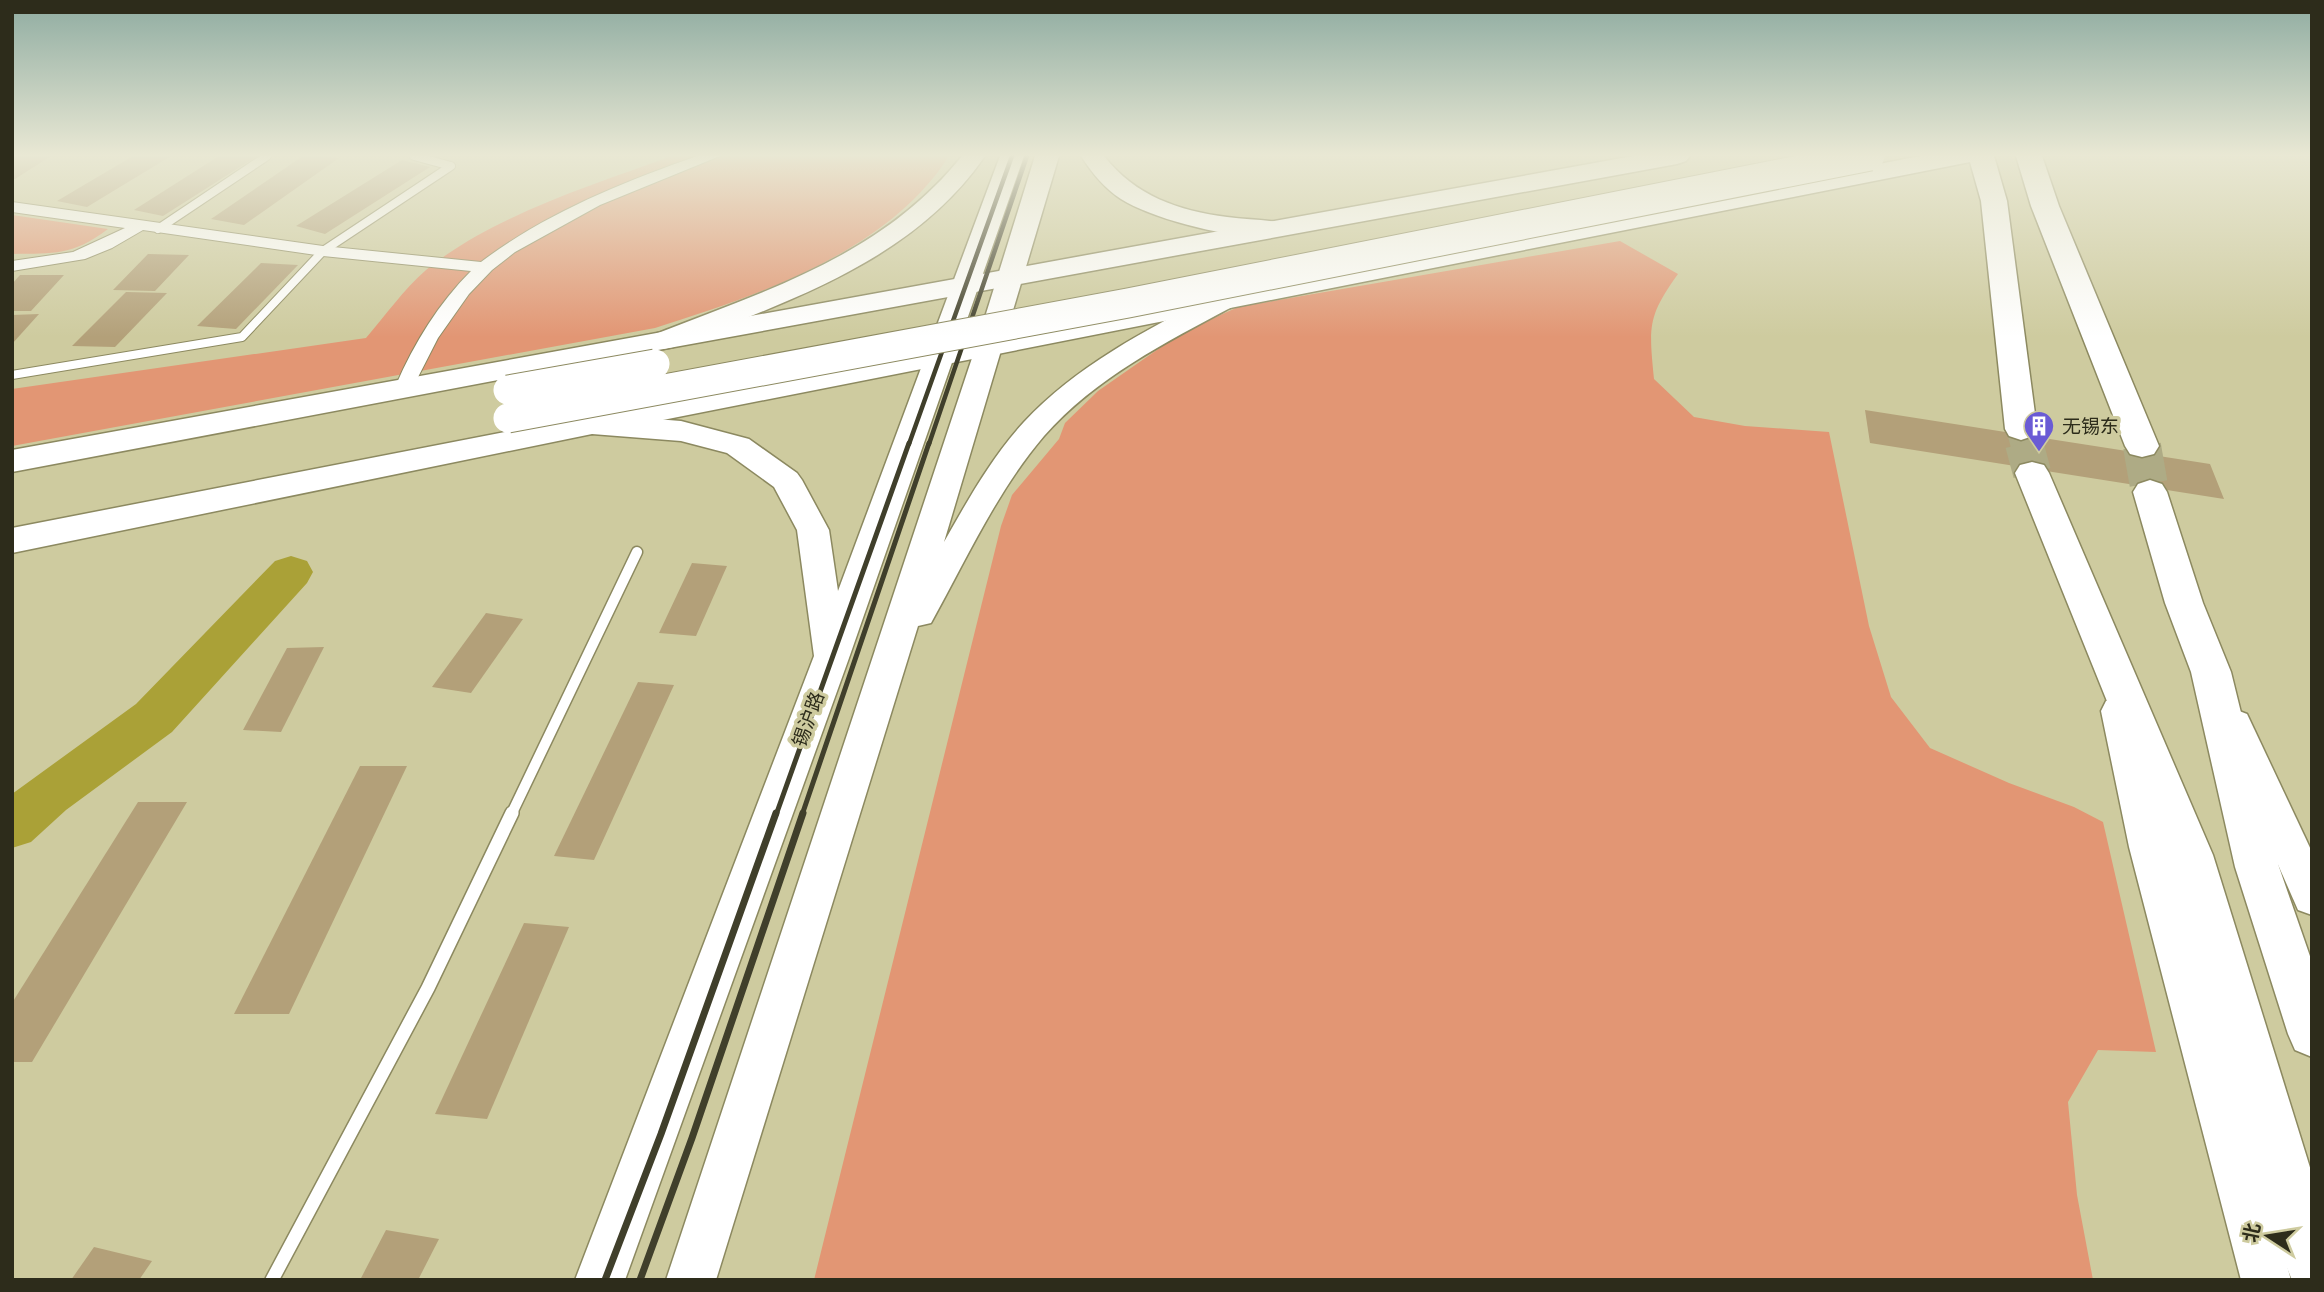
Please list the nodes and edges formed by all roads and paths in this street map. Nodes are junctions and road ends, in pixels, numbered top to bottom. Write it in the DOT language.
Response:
graph roads {
  1 [pos="74,216"];
  2 [pos="177,216"];
  3 [pos="375,216"];
  4 [pos="568,216"];
  5 [pos="916,216"];
  6 [pos="990,216"];
  7 [pos="1028,216"];
  8 [pos="1190,216"];
  9 [pos="1347,216"];
  10 [pos="1454,216"];
  11 [pos="1566,216"];
  12 [pos="1661,216"];
  13 [pos="1996,216"];
  14 [pos="2049,216"];
  15 [pos="139,226"];
  16 [pos="158,229"];
  17 [pos="1278,229"];
  18 [pos="323,251"];
  19 [pos="12,266"];
  20 [pos="484,267"];
  21 [pos="1009,277"];
  22 [pos="964,286"];
  23 [pos="1223,301"];
  24 [pos="663,341"];
  25 [pos="990,346"];
  26 [pos="940,356"];
  27 [pos="12,375"];
  28 [pos="405,385"];
  29 [pos="508,404"];
  30 [pos="592,424"];
  31 [pos="2021,429"];
  32 [pos="2142,446"];
  33 [pos="12,461"];
  34 [pos="2032,473"];
  35 [pos="12,484"];
  36 [pos="2150,492"];
  37 [pos="12,514"];
  38 [pos="12,541"];
  39 [pos="637,552"];
  40 [pos="831,658"];
  41 [pos="886,672"];
  42 [pos="2211,672"];
  43 [pos="2312,897"];
  44 [pos="2221,1028"];
  45 [pos="2312,1034"];
  46 [pos="2306,1243"];
  47 [pos="272,1280"];
  48 [pos="600,1280"];
  49 [pos="691,1280"];
  50 [pos="2266,1280"];
  1 -- 15 [label="street"];
  2 -- 16 [label="lane"];
  3 -- 18 [label="lane"];
  4 -- 20 [label="street"];
  5 -- 24 [label="main road"];
  6 -- 22 [label="main road, 锡沪路"];
  7 -- 21 [label="main road"];
  8 -- 17 [label="main road"];
  9 -- 17 [label="highway"];
  10 -- 29 [label="highway, bridge"];
  11 -- 29 [label="highway, bridge"];
  12 -- 23 [label="highway"];
  13 -- 31 [label="highway"];
  14 -- 32 [label="highway"];
  15 -- 16 [label="street"];
  15 -- 19 [label="street"];
  16 -- 18 [label="street"];
  17 -- 21 [label="highway"];
  18 -- 20 [label="street"];
  18 -- 27 [label="lane"];
  20 -- 28 [label="street"];
  21 -- 22 [label="highway"];
  21 -- 25 [label="main road"];
  22 -- 24 [label="highway"];
  22 -- 26 [label="main road, 锡沪路"];
  23 -- 25 [label="highway"];
  23 -- 41 [label="main road"];
  24 -- 28 [label="highway"];
  25 -- 26 [label="highway"];
  25 -- 41 [label="main road"];
  26 -- 30 [label="highway"];
  26 -- 40 [label="main road, 锡沪路"];
  28 -- 33 [label="highway"];
  29 -- 35 [label="highway"];
  29 -- 37 [label="highway"];
  30 -- 38 [label="highway"];
  30 -- 40 [label="main road"];
  34 -- 44 [label="highway"];
  36 -- 42 [label="highway"];
  39 -- 47 [label="lane"];
  40 -- 48 [label="main road, 锡沪路"];
  41 -- 49 [label="main road"];
  42 -- 43 [label="main road"];
  42 -- 45 [label="highway"];
  44 -- 46 [label="highway"];
  44 -- 50 [label="main road"];
}
